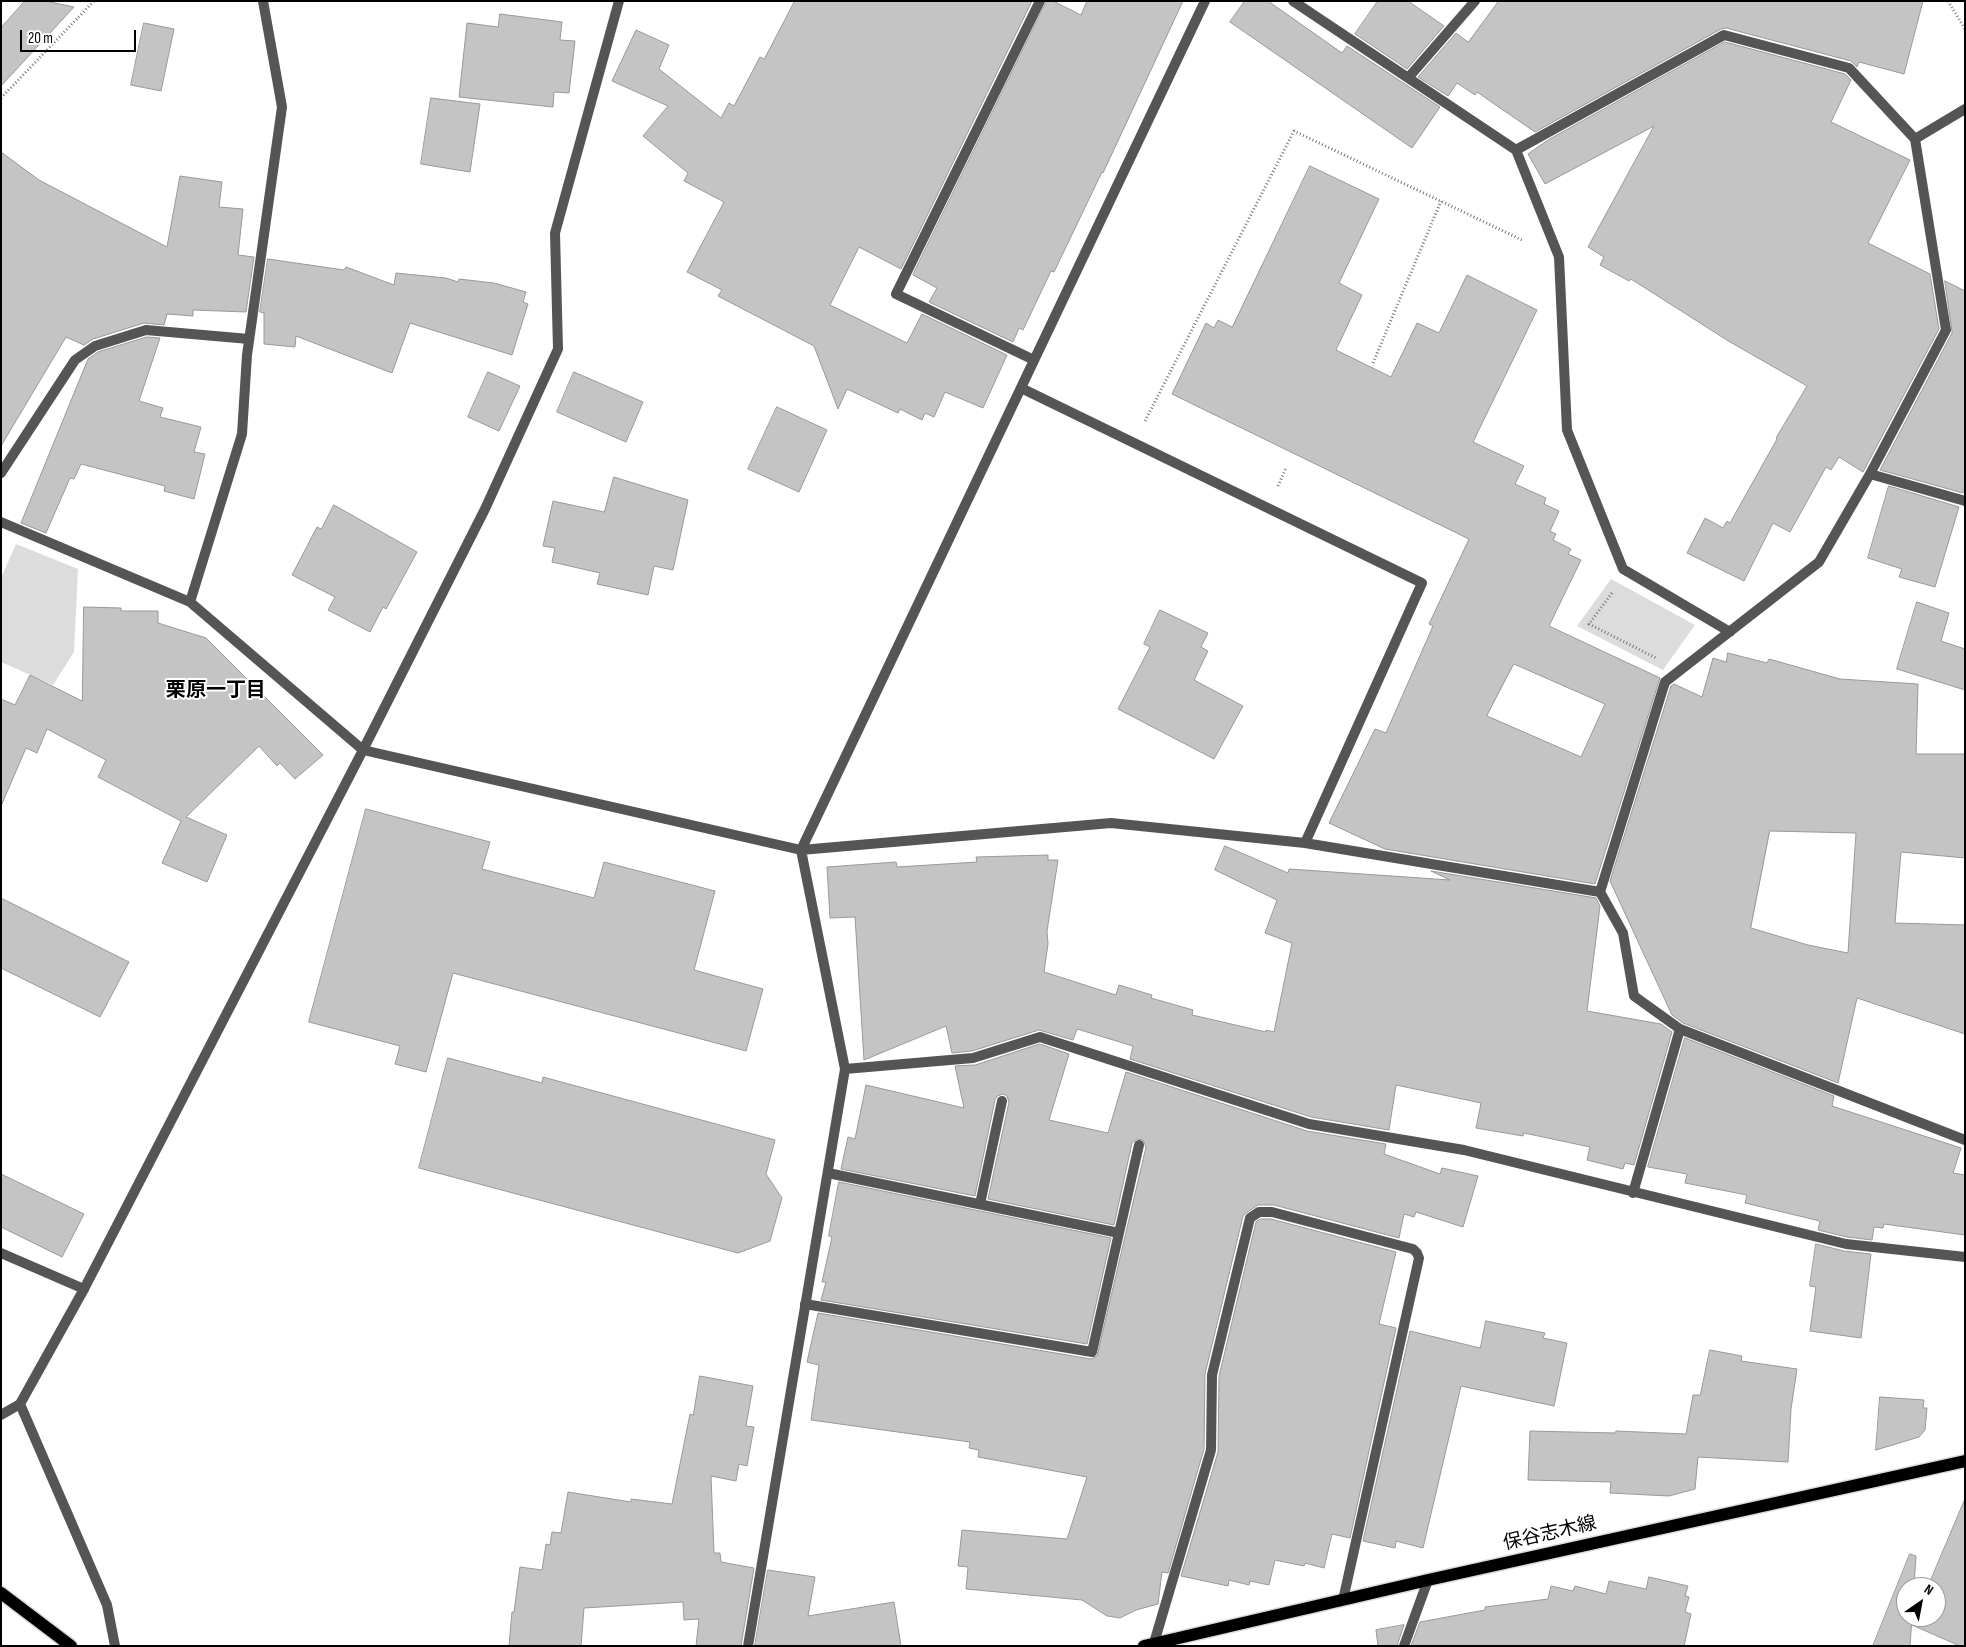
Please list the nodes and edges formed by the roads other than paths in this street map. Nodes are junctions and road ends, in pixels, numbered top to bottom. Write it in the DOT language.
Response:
graph roads {
  1 [pos="262,1"];
  2 [pos="619,1"];
  3 [pos="1040,1"];
  4 [pos="1205,1"];
  5 [pos="1293,1"];
  6 [pos="1475,1"];
  7 [pos="1408,78"];
  8 [pos="1965,109"];
  9 [pos="1915,139"];
  10 [pos="1516,150"];
  11 [pos="250,339"];
  12 [pos="1034,360"];
  13 [pos="1021,388"];
  14 [pos="1,473"];
  15 [pos="1870,474"];
  16 [pos="1965,500"];
  17 [pos="1,522"];
  18 [pos="190,602"];
  19 [pos="1730,632"];
  20 [pos="363,750"];
  21 [pos="1306,844"];
  22 [pos="801,850"];
  23 [pos="1600,892"];
  24 [pos="1680,1028"];
  25 [pos="845,1069"];
  26 [pos="1002,1101"];
  27 [pos="1965,1140"];
  28 [pos="1139,1145"];
  29 [pos="828,1172"];
  30 [pos="1634,1193"];
  31 [pos="980,1204"];
  32 [pos="1119,1233"];
  33 [pos="1,1253"];
  34 [pos="1965,1258"];
  35 [pos="84,1290"];
  36 [pos="805,1304"];
  37 [pos="20,1404"];
  38 [pos="1,1415"];
  39 [pos="1965,1461"];
  40 [pos="1428,1580"];
  41 [pos="1,1593"];
  42 [pos="1343,1600"];
  43 [pos="1149,1645"];
  44 [pos="71,1646"];
  45 [pos="115,1646"];
  46 [pos="748,1646"];
  47 [pos="1404,1646"];
  1 -- 11 [label="street"];
  2 -- 20 [label="street"];
  3 -- 12 [label="street"];
  4 -- 12 [label="street"];
  5 -- 7 [label="street"];
  6 -- 7 [label="street"];
  7 -- 10 [label="street"];
  8 -- 9 [label="street"];
  9 -- 10 [label="street"];
  9 -- 15 [label="street"];
  10 -- 19 [label="street"];
  11 -- 14 [label="street"];
  11 -- 18 [label="street"];
  12 -- 13 [label="street"];
  13 -- 21 [label="street"];
  13 -- 22 [label="street"];
  15 -- 16 [label="street"];
  15 -- 19 [label="street"];
  17 -- 18 [label="street"];
  18 -- 20 [label="street"];
  19 -- 23 [label="street"];
  20 -- 22 [label="street"];
  20 -- 35 [label="street"];
  21 -- 22 [label="street"];
  21 -- 23 [label="street"];
  22 -- 25 [label="street"];
  23 -- 24 [label="street"];
  24 -- 27 [label="street"];
  24 -- 30 [label="street"];
  25 -- 29 [label="street"];
  25 -- 30 [label="street"];
  26 -- 31 [label="street"];
  28 -- 32 [label="street"];
  29 -- 31 [label="street"];
  29 -- 36 [label="street"];
  30 -- 34 [label="street"];
  31 -- 32 [label="street"];
  32 -- 36 [label="street"];
  33 -- 35 [label="street"];
  35 -- 37 [label="street"];
  36 -- 46 [label="street"];
  37 -- 38 [label="street"];
  37 -- 45 [label="street"];
  39 -- 40 [label="main road, 保谷志木線"];
  40 -- 42 [label="main road, 保谷志木線"];
  40 -- 47 [label="street"];
  41 -- 44 [label="main road"];
  42 -- 43 [label="main road, 保谷志木線"];
  42 -- 43 [label="street"];
}
